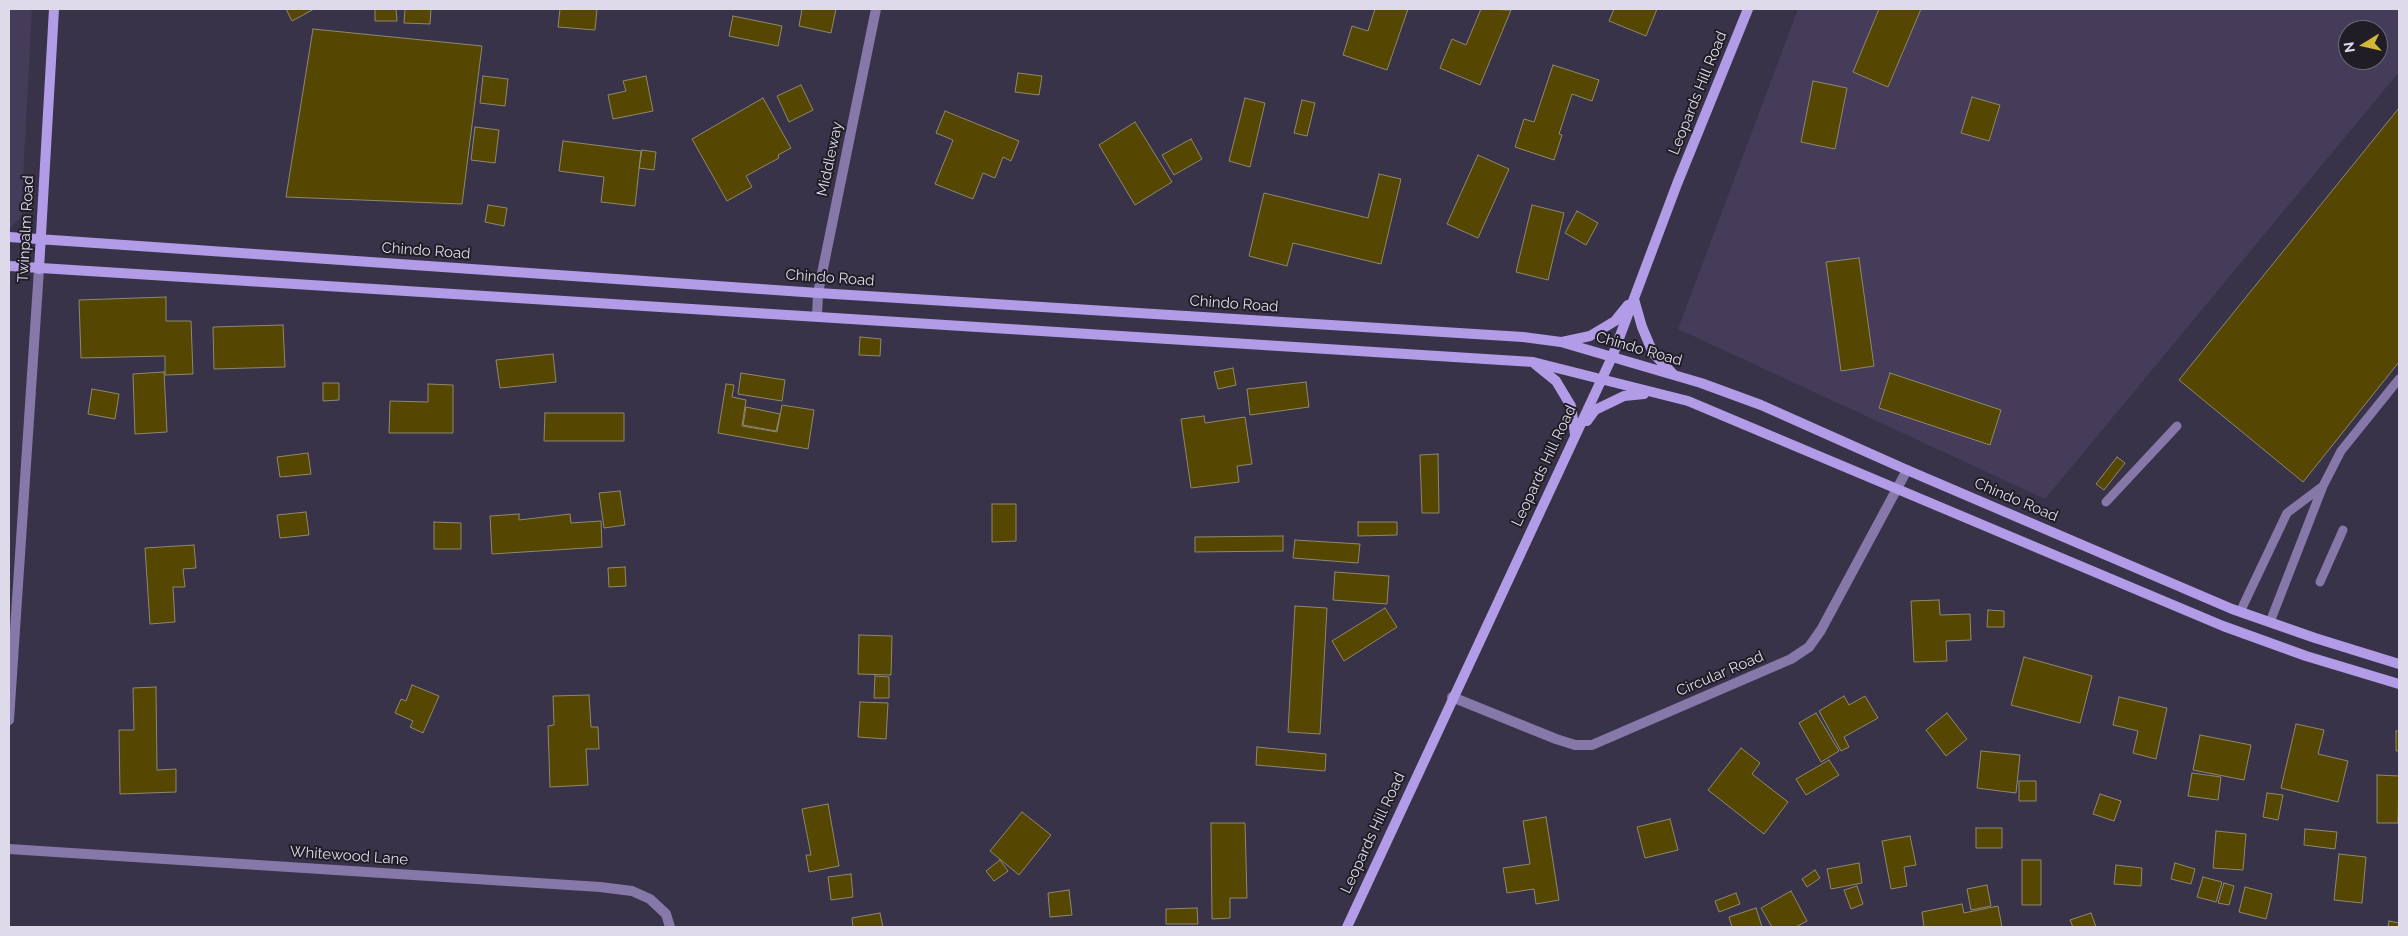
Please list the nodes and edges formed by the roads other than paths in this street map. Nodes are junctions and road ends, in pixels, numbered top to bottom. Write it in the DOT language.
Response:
graph roads {
  1 [pos="54,9"];
  2 [pos="876,9"];
  3 [pos="1748,9"];
  4 [pos="9,237"];
  5 [pos="41,241"];
  6 [pos="9,266"];
  7 [pos="39,270"];
  8 [pos="818,293"];
  9 [pos="1634,299"];
  10 [pos="817,316"];
  11 [pos="1561,342"];
  12 [pos="1612,357"];
  13 [pos="1533,362"];
  14 [pos="1674,375"];
  15 [pos="2399,379"];
  16 [pos="1601,381"];
  17 [pos="1657,394"];
  18 [pos="2177,426"];
  19 [pos="1575,435"];
  20 [pos="1907,470"];
  21 [pos="2323,486"];
  22 [pos="1898,488"];
  23 [pos="2106,502"];
  24 [pos="2342,530"];
  25 [pos="2320,582"];
  26 [pos="2240,612"];
  27 [pos="2270,622"];
  28 [pos="2399,664"];
  29 [pos="2399,684"];
  30 [pos="1452,697"];
  31 [pos="9,720"];
  32 [pos="9,849"];
  33 [pos="670,927"];
  34 [pos="1347,927"];
  1 -- 5 [label="main road, Twinpalm Road"];
  2 -- 8 [label="street, Middleway"];
  3 -- 9 [label="main road, Leopards Hill Road"];
  4 -- 5 [label="main road, Chindo Road"];
  5 -- 7 [label="main road, Twinpalm Road"];
  5 -- 8 [label="main road, Chindo Road"];
  6 -- 7 [label="main road"];
  7 -- 10 [label="main road"];
  7 -- 31 [label="street, Twinpalm Road"];
  8 -- 10 [label="street, Middleway"];
  8 -- 11 [label="main road, Chindo Road"];
  9 -- 11 [label="main road"];
  9 -- 12 [label="main road, Leopards Hill Road"];
  9 -- 14 [label="main road"];
  10 -- 13 [label="main road"];
  11 -- 12 [label="main road, Chindo Road"];
  12 -- 14 [label="main road, Chindo Road"];
  12 -- 16 [label="main road, Leopards Hill Road"];
  13 -- 16 [label="main road"];
  13 -- 19 [label="main road"];
  14 -- 20 [label="main road, Chindo Road"];
  15 -- 21 [label="lane"];
  16 -- 17 [label="main road"];
  16 -- 19 [label="main road, Leopards Hill Road"];
  17 -- 19 [label="main road"];
  17 -- 22 [label="main road"];
  18 -- 23 [label="lane"];
  19 -- 30 [label="main road, Leopards Hill Road"];
  20 -- 22 [label="street, Circular Road"];
  20 -- 26 [label="main road, Chindo Road"];
  21 -- 26 [label="lane"];
  21 -- 27 [label="lane"];
  22 -- 29 [label="main road"];
  22 -- 30 [label="street, Circular Road"];
  24 -- 25 [label="lane"];
  26 -- 27 [label="main road, Chindo Road"];
  27 -- 28 [label="main road, Chindo Road"];
  30 -- 34 [label="main road, Leopards Hill Road"];
  32 -- 33 [label="street, Whitewood Lane"];
}
